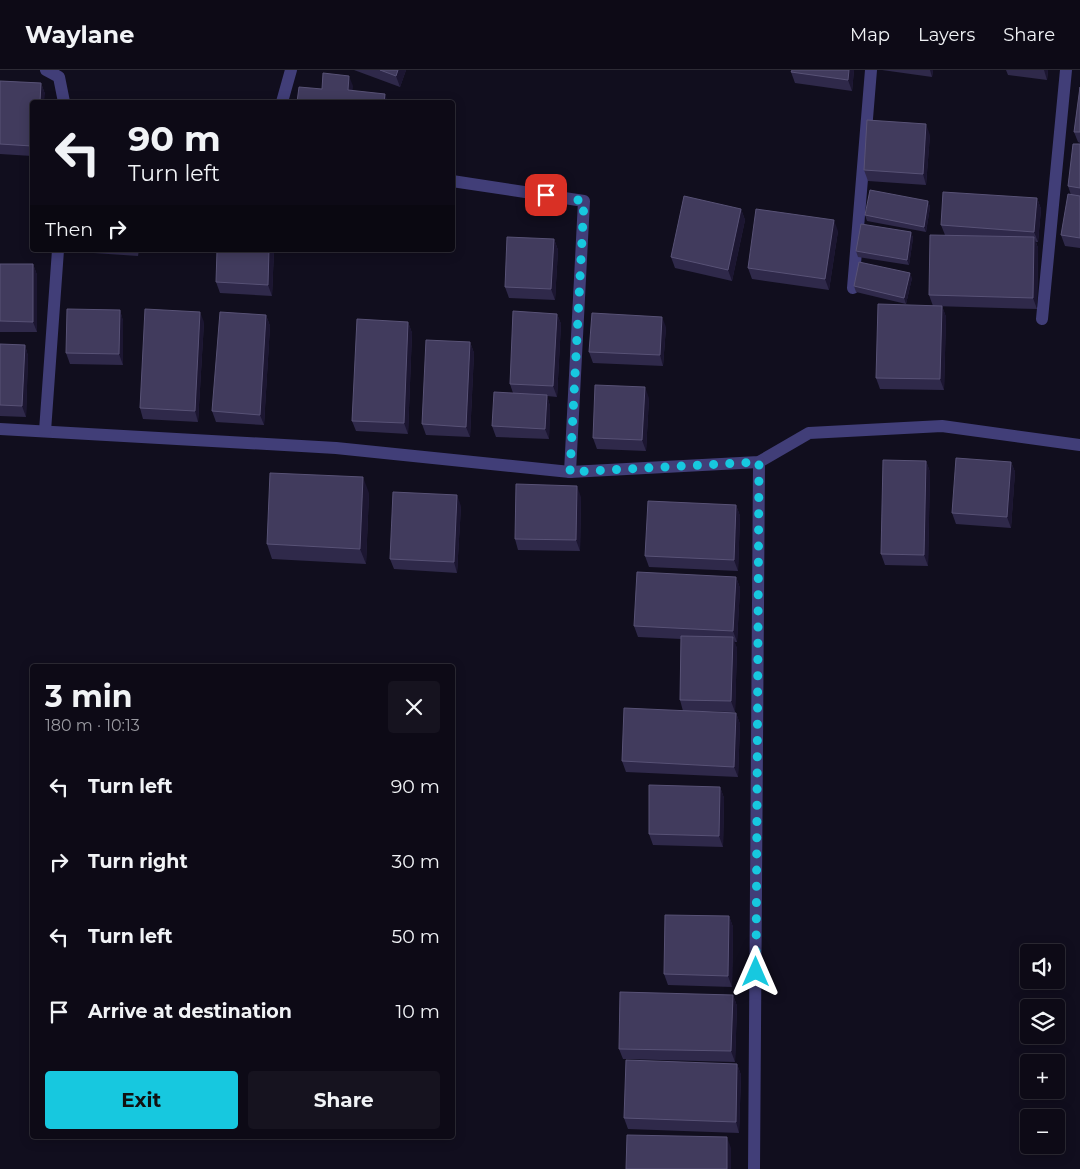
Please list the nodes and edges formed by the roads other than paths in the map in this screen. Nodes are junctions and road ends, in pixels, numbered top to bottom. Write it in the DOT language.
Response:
graph roads {
  1 [pos="46,70"];
  2 [pos="290,70"];
  3 [pos="871,70"];
  4 [pos="1066,70"];
  5 [pos="64,100"];
  6 [pos="282,100"];
  7 [pos="455,181"];
  8 [pos="58,252"];
  9 [pos="853,288"];
  10 [pos="1042,319"];
  11 [pos="0,429"];
  12 [pos="45,431"];
  13 [pos="1080,445"];
  14 [pos="759,462"];
  15 [pos="570,472"];
  16 [pos="754,1169"];
  1 -- 5 [label="street"];
  2 -- 6 [label="street"];
  3 -- 9 [label="street"];
  4 -- 10 [label="street"];
  7 -- 15 [label="street"];
  8 -- 12 [label="street"];
  11 -- 12 [label="street"];
  12 -- 15 [label="street"];
  13 -- 14 [label="street"];
  14 -- 15 [label="street"];
  14 -- 16 [label="street"];
}
